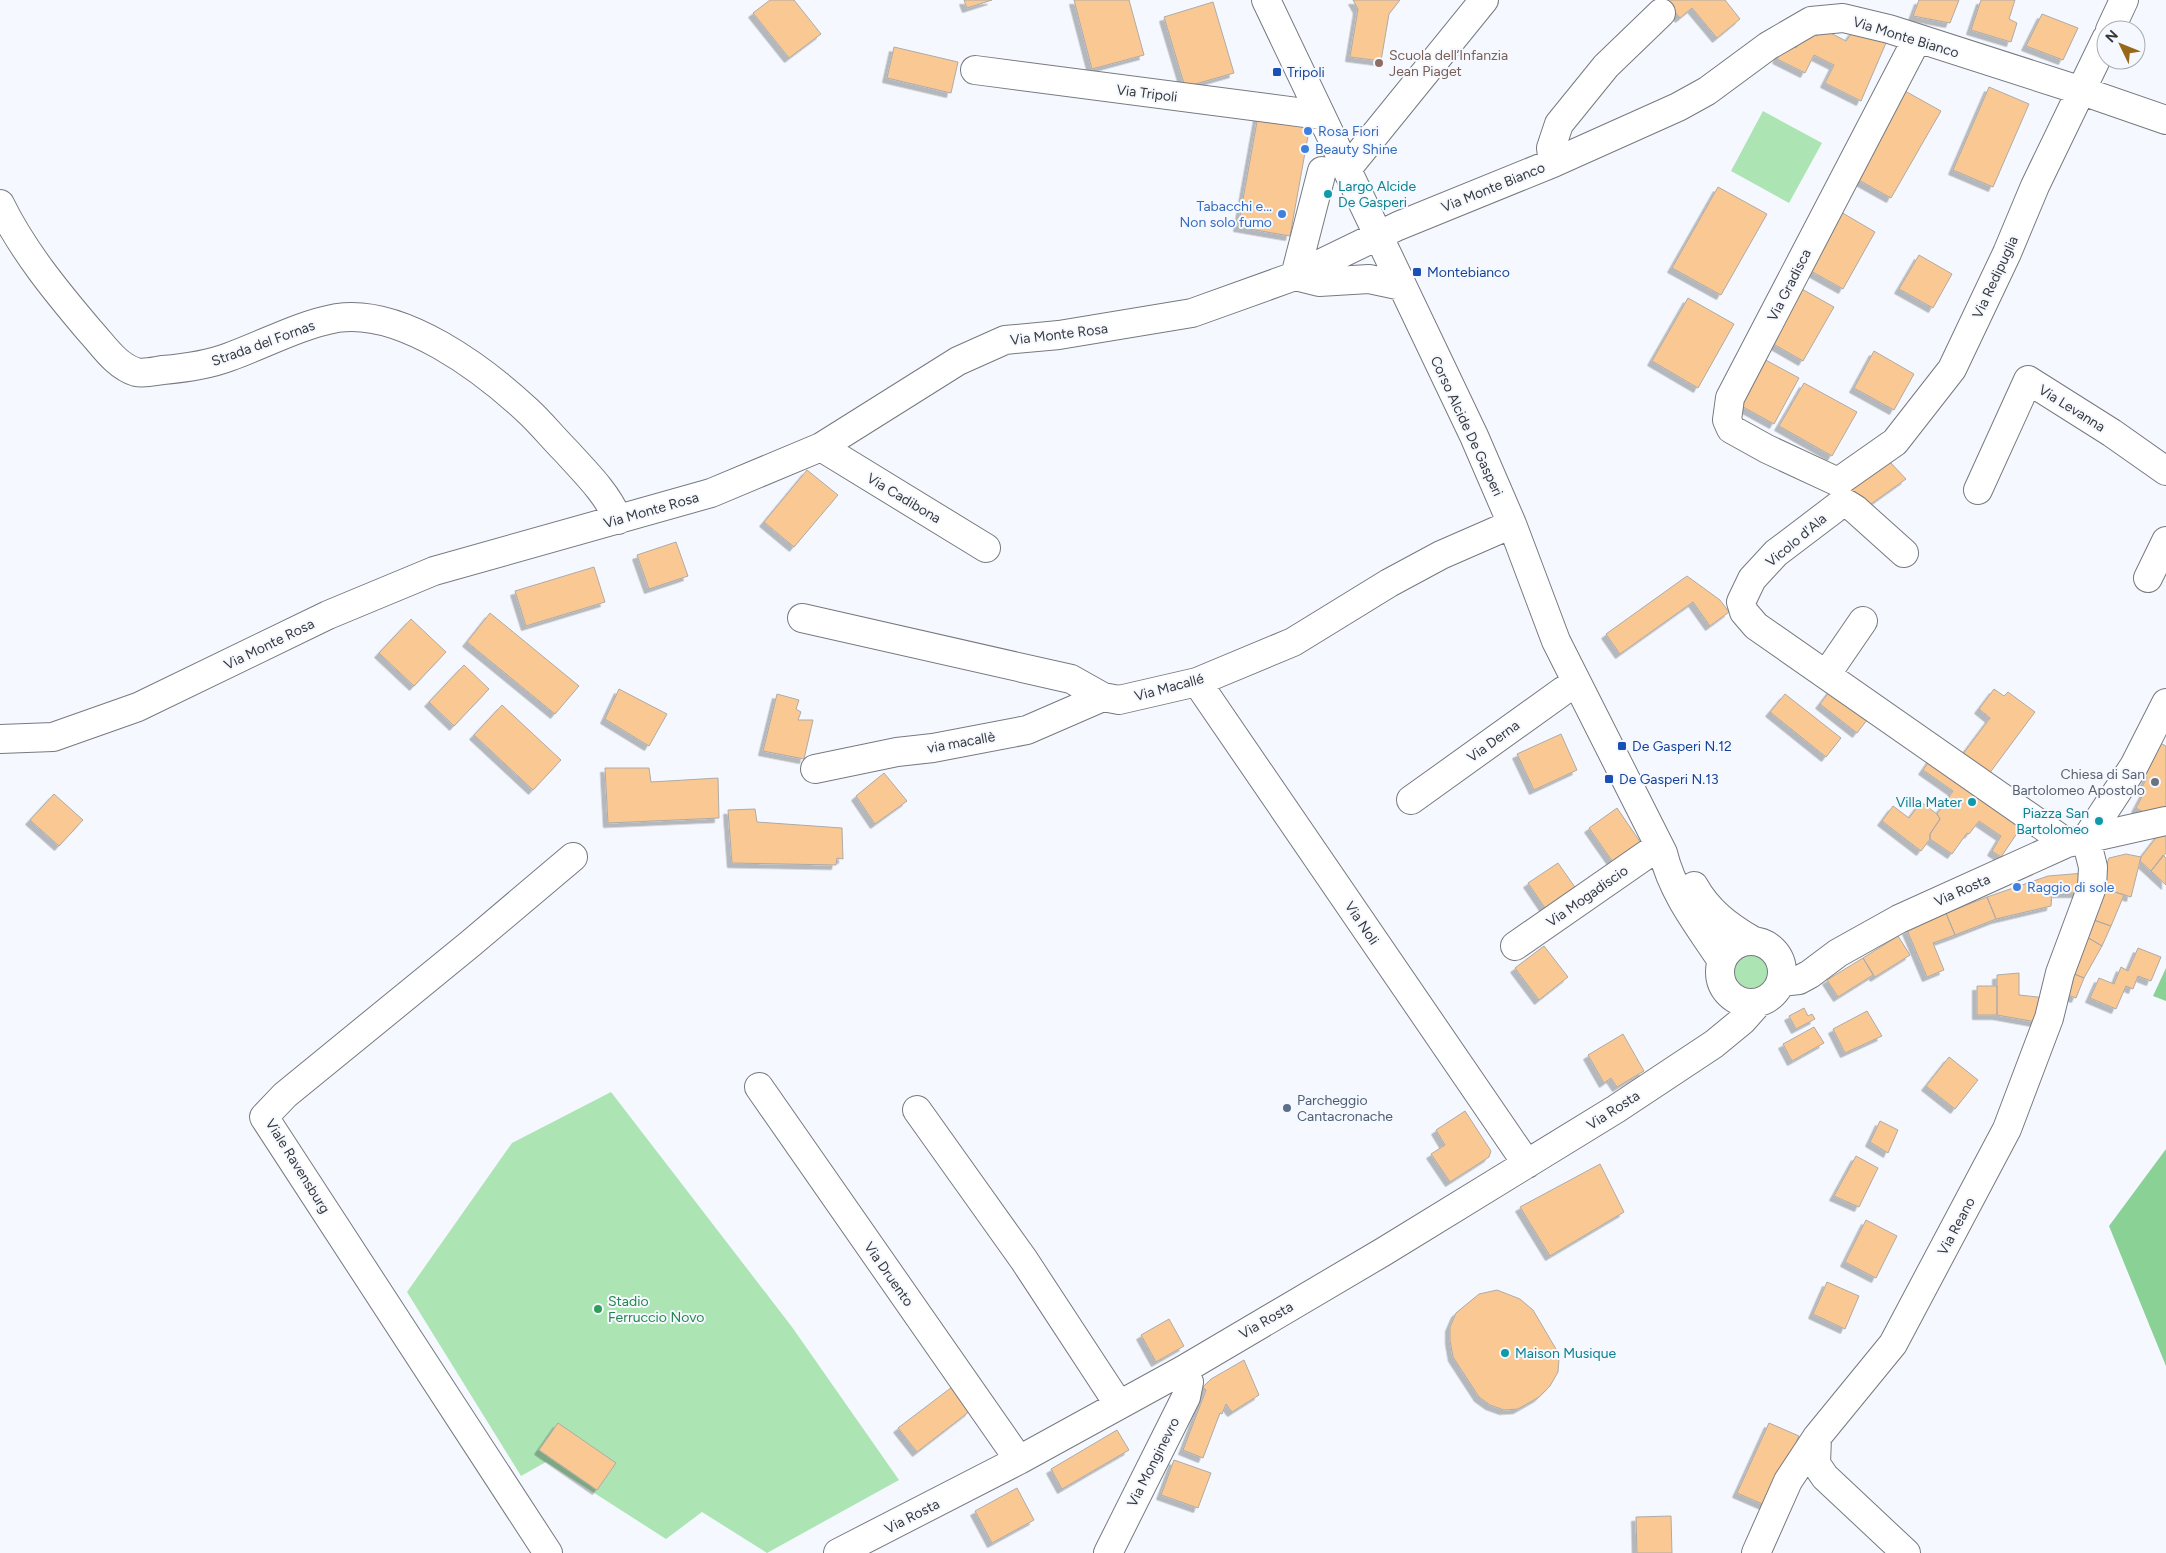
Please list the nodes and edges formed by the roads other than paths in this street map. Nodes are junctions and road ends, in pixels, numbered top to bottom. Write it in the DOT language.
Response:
graph roads {
  1 [pos="1266,0"];
  2 [pos="1484,0"];
  3 [pos="2124,0"];
  4 [pos="1661,13"];
  5 [pos="2115,20"];
  6 [pos="1917,39"];
  7 [pos="2096,61"];
  8 [pos="975,70"];
  9 [pos="2082,91"];
  10 [pos="1320,115"];
  11 [pos="2166,120"];
  12 [pos="1553,163"];
  13 [pos="1334,170"];
  14 [pos="0,204"];
  15 [pos="1378,236"];
  16 [pos="1295,276"];
  17 [pos="1402,286"];
  18 [pos="822,448"];
  19 [pos="2166,471"];
  20 [pos="1838,482"];
  21 [pos="1978,490"];
  22 [pos="618,520"];
  23 [pos="1512,524"];
  24 [pos="2166,542"];
  25 [pos="986,548"];
  26 [pos="1904,553"];
  27 [pos="2148,578"];
  28 [pos="802,618"];
  29 [pos="1863,621"];
  30 [pos="1826,674"];
  31 [pos="1197,682"];
  32 [pos="1576,684"];
  33 [pos="1102,698"];
  34 [pos="2166,704"];
  35 [pos="0,739"];
  36 [pos="815,770"];
  37 [pos="1411,800"];
  38 [pos="2166,822"];
  39 [pos="2077,841"];
  40 [pos="1661,850"];
  41 [pos="573,857"];
  42 [pos="1752,940"];
  43 [pos="1515,946"];
  44 [pos="1722,961"];
  45 [pos="1781,982"];
  46 [pos="1728,993"];
  47 [pos="1758,1003"];
  48 [pos="1681,1064"];
  49 [pos="759,1087"];
  50 [pos="917,1110"];
  51 [pos="1527,1164"];
  52 [pos="1182,1370"];
  53 [pos="1119,1405"];
  54 [pos="1817,1437"];
  55 [pos="1019,1460"];
  56 [pos="548,1553"];
  57 [pos="838,1553"];
  58 [pos="1108,1553"];
  59 [pos="1756,1553"];
  60 [pos="1906,1553"];
  1 -- 10 [label="street, Corso Alcide De Gasperi"];
  2 -- 13 [label="street"];
  3 -- 5 [label="street"];
  4 -- 12 [label="street, Via Monte Bianco"];
  6 -- 9 [label="street, Via Monte Bianco"];
  6 -- 12 [label="street, Via Monte Bianco"];
  6 -- 20 [label="street, Via Gradisca"];
  7 -- 9 [label="street, Via Redipuglia"];
  8 -- 10 [label="street, Via Tripoli"];
  9 -- 11 [label="street, Via Monte Bianco"];
  9 -- 20 [label="street, Via Redipuglia"];
  10 -- 13 [label="street, Corso Alcide De Gasperi"];
  12 -- 15 [label="street, Via Monte Bianco"];
  13 -- 15 [label="street, Corso Alcide De Gasperi"];
  13 -- 16 [label="street"];
  14 -- 22 [label="street, Strada del Fornas"];
  15 -- 16 [label="street"];
  15 -- 17 [label="street, Corso Alcide De Gasperi"];
  16 -- 17 [label="street"];
  16 -- 18 [label="street, Via Monte Rosa"];
  17 -- 23 [label="street, Corso Alcide De Gasperi"];
  18 -- 22 [label="street, Via Monte Rosa"];
  18 -- 25 [label="street, Via Cadibona"];
  19 -- 21 [label="street, Via Levanna"];
  22 -- 35 [label="street, Via Monte Rosa"];
  23 -- 31 [label="street, Via Macallé"];
  23 -- 32 [label="street, Corso Alcide De Gasperi"];
  24 -- 27 [label="street"];
  26 -- 30 [label="street, Vicolo d'Ala"];
  28 -- 33 [label="street"];
  29 -- 30 [label="street"];
  30 -- 39 [label="street, Vicolo d'Ala"];
  31 -- 33 [label="street, Via Macallé"];
  31 -- 51 [label="street, Via Noli"];
  32 -- 37 [label="street, Via Derna"];
  32 -- 40 [label="street, Corso Alcide De Gasperi"];
  33 -- 36 [label="street, via macallè"];
  34 -- 39 [label="street"];
  38 -- 39 [label="street"];
  39 -- 45 [label="street, Via Rosta"];
  39 -- 54 [label="street, Via Reano"];
  40 -- 42 [label="street, Corso Alcide De Gasperi"];
  40 -- 43 [label="street, Via Mogadiscio"];
  40 -- 44 [label="street, Corso Alcide De Gasperi"];
  41 -- 56 [label="street, Viale Ravensburg"];
  42 -- 44 [label="street"];
  42 -- 45 [label="street"];
  44 -- 46 [label="street"];
  45 -- 47 [label="street"];
  46 -- 47 [label="street"];
  46 -- 48 [label="street, Via Rosta"];
  47 -- 48 [label="street, Via Rosta"];
  48 -- 51 [label="street, Via Rosta"];
  49 -- 55 [label="street, Via Druento"];
  50 -- 53 [label="street"];
  51 -- 52 [label="street, Via Rosta"];
  52 -- 53 [label="street, Via Rosta"];
  52 -- 58 [label="street, Via Monginevro"];
  53 -- 55 [label="street, Via Rosta"];
  54 -- 59 [label="street, Via Reano"];
  54 -- 60 [label="street"];
  55 -- 57 [label="street, Via Rosta"];
}
